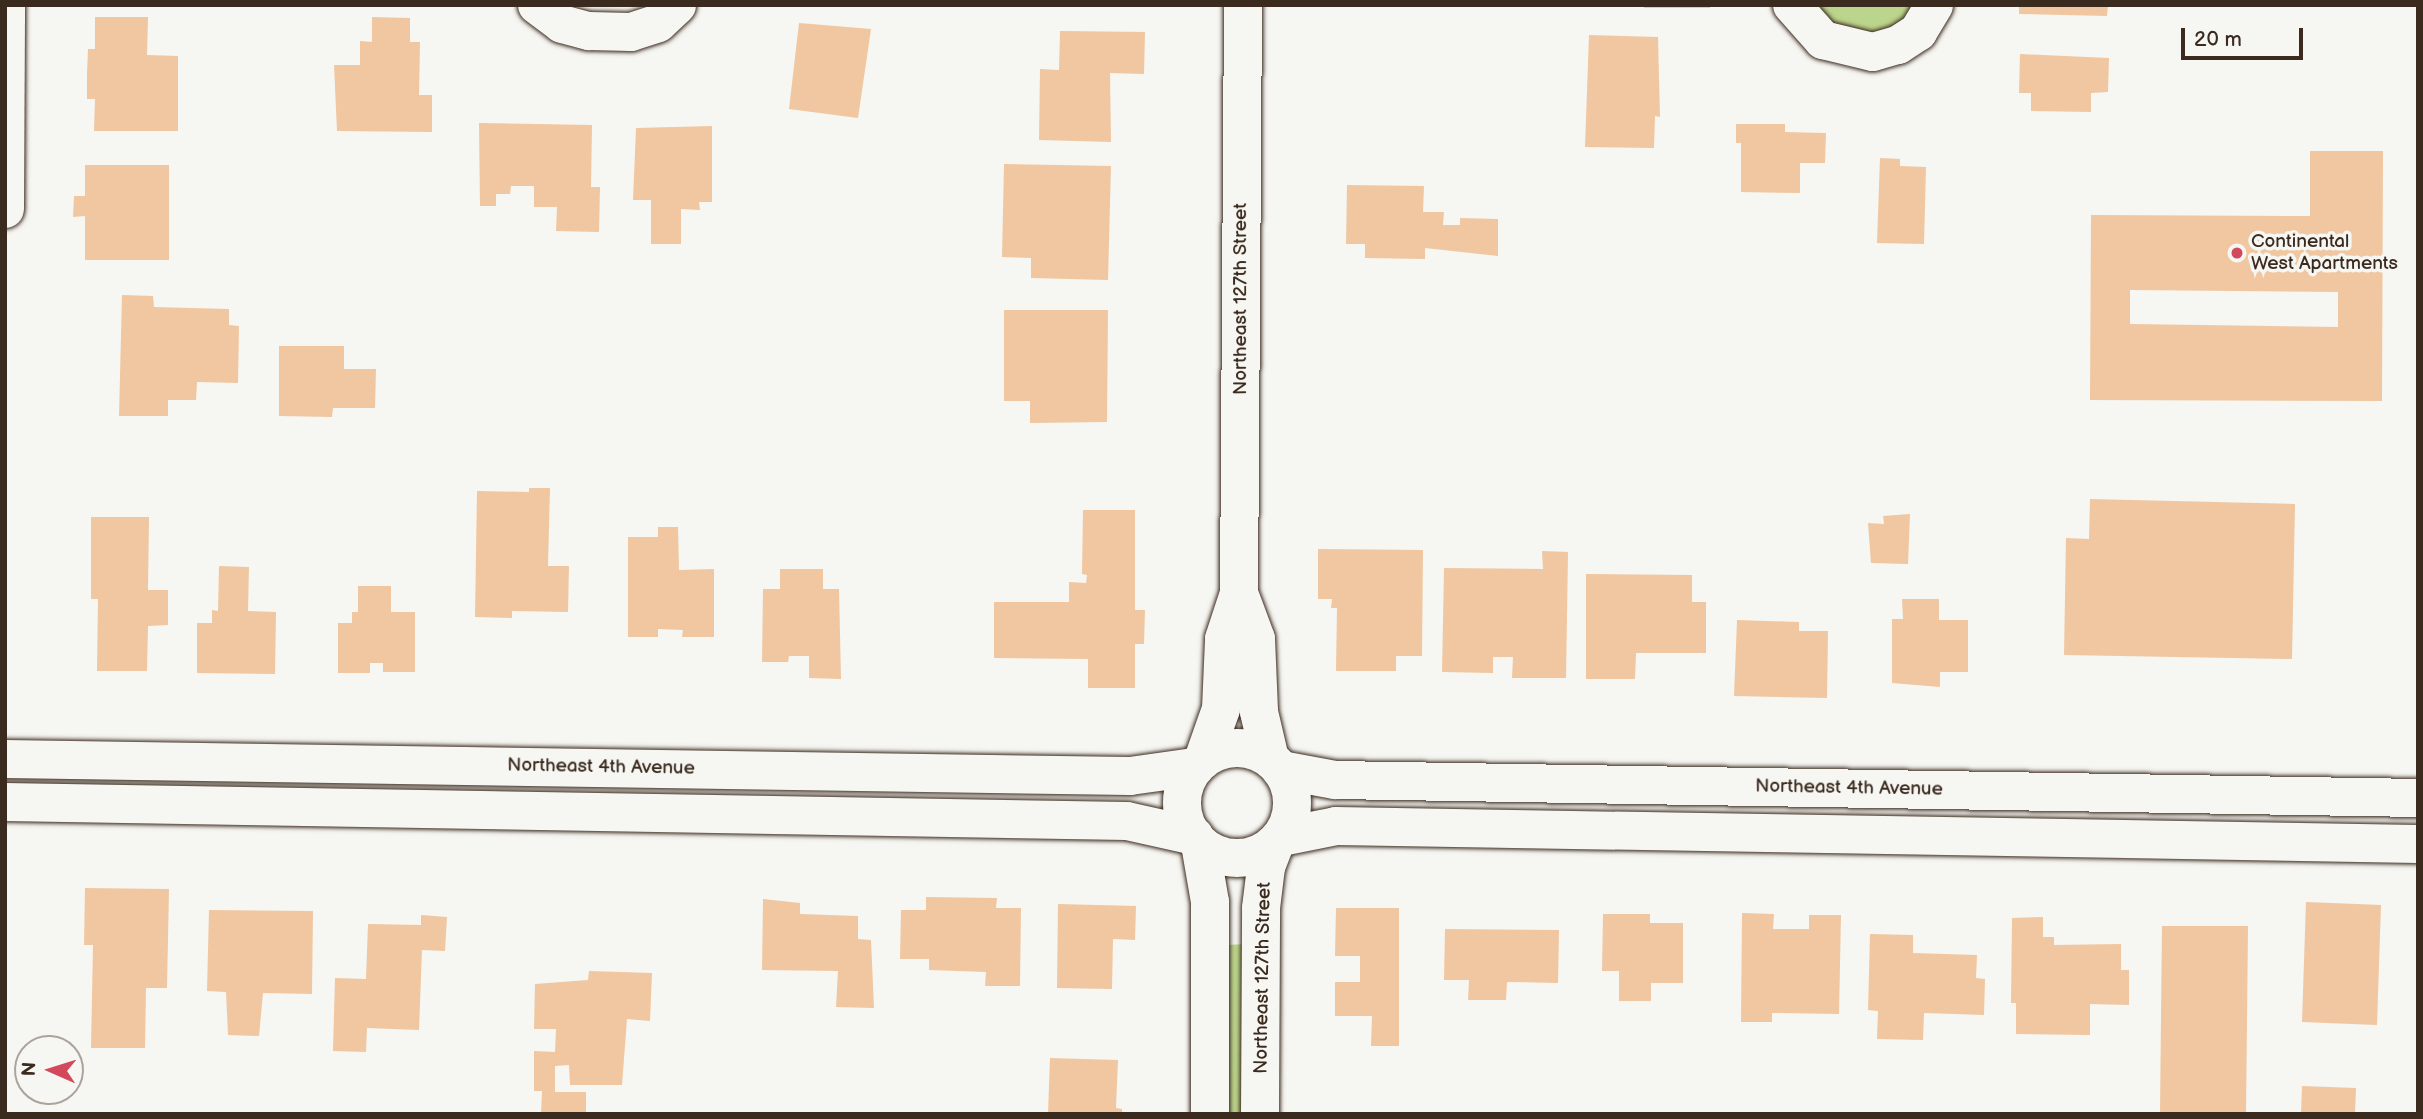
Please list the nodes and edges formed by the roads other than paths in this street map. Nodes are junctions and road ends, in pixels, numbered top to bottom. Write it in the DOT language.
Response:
graph roads {
  1 [pos="6,5"];
  2 [pos="537,5"];
  3 [pos="677,5"];
  4 [pos="1243,5"];
  5 [pos="1792,5"];
  6 [pos="1934,5"];
  7 [pos="5,209"];
  8 [pos="1239,593"];
  9 [pos="5,758"];
  10 [pos="1199,764"];
  11 [pos="1275,764"];
  12 [pos="1858,788"];
  13 [pos="2418,798"];
  14 [pos="5,802"];
  15 [pos="1857,835"];
  16 [pos="1197,840"];
  17 [pos="1278,840"];
  18 [pos="2418,844"];
  19 [pos="1210,1114"];
  20 [pos="1260,1114"];
  1 -- 7 [label="street"];
  2 -- 3 [label="street"];
  4 -- 8 [label="street, Northeast 127th Street"];
  5 -- 6 [label="street"];
  8 -- 10 [label="street, Northeast 127th Street"];
  8 -- 11 [label="street, Northeast 127th Street"];
  9 -- 10 [label="street, Northeast 4th Avenue"];
  10 -- 11 [label="street"];
  10 -- 16 [label="street"];
  11 -- 12 [label="street, Northeast 4th Avenue"];
  11 -- 17 [label="street"];
  12 -- 13 [label="street, Northeast 4th Avenue"];
  12 -- 15 [label="street"];
  14 -- 16 [label="street"];
  15 -- 17 [label="street"];
  15 -- 18 [label="street"];
  16 -- 17 [label="street"];
  16 -- 19 [label="street"];
  17 -- 20 [label="street, Northeast 127th Street"];
}
